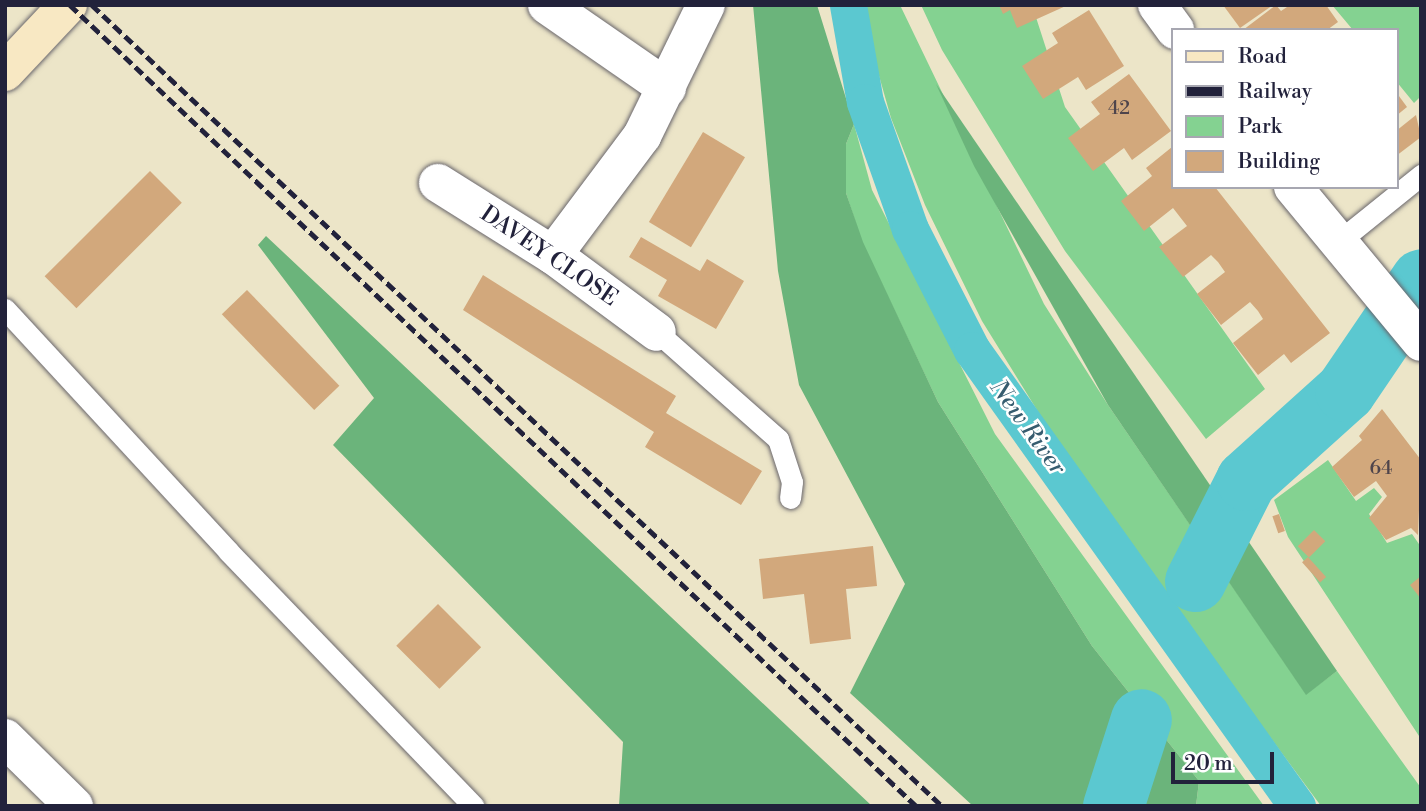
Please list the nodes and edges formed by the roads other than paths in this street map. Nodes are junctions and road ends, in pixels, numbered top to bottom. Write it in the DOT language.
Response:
graph roads {
  1 [pos="68,5"];
  2 [pos="547,5"];
  3 [pos="706,5"];
  4 [pos="1157,5"];
  5 [pos="1174,28"];
  6 [pos="5,72"];
  7 [pos="667,88"];
  8 [pos="1421,175"];
  9 [pos="438,183"];
  10 [pos="1295,189"];
  11 [pos="1338,242"];
  12 [pos="553,255"];
  13 [pos="5,309"];
  14 [pos="657,332"];
  15 [pos="1416,337"];
  16 [pos="790,498"];
  17 [pos="5,738"];
  18 [pos="74,806"];
  19 [pos="472,806"];
  1 -- 6 [label="street"];
  2 -- 7 [label="street"];
  3 -- 7 [label="street"];
  4 -- 5 [label="street"];
  7 -- 12 [label="street"];
  8 -- 11 [label="lane"];
  9 -- 12 [label="street, DAVEY CLOSE"];
  10 -- 11 [label="street"];
  11 -- 15 [label="street"];
  12 -- 14 [label="street, DAVEY CLOSE"];
  13 -- 19 [label="lane"];
  14 -- 16 [label="lane"];
  17 -- 18 [label="street"];
}
